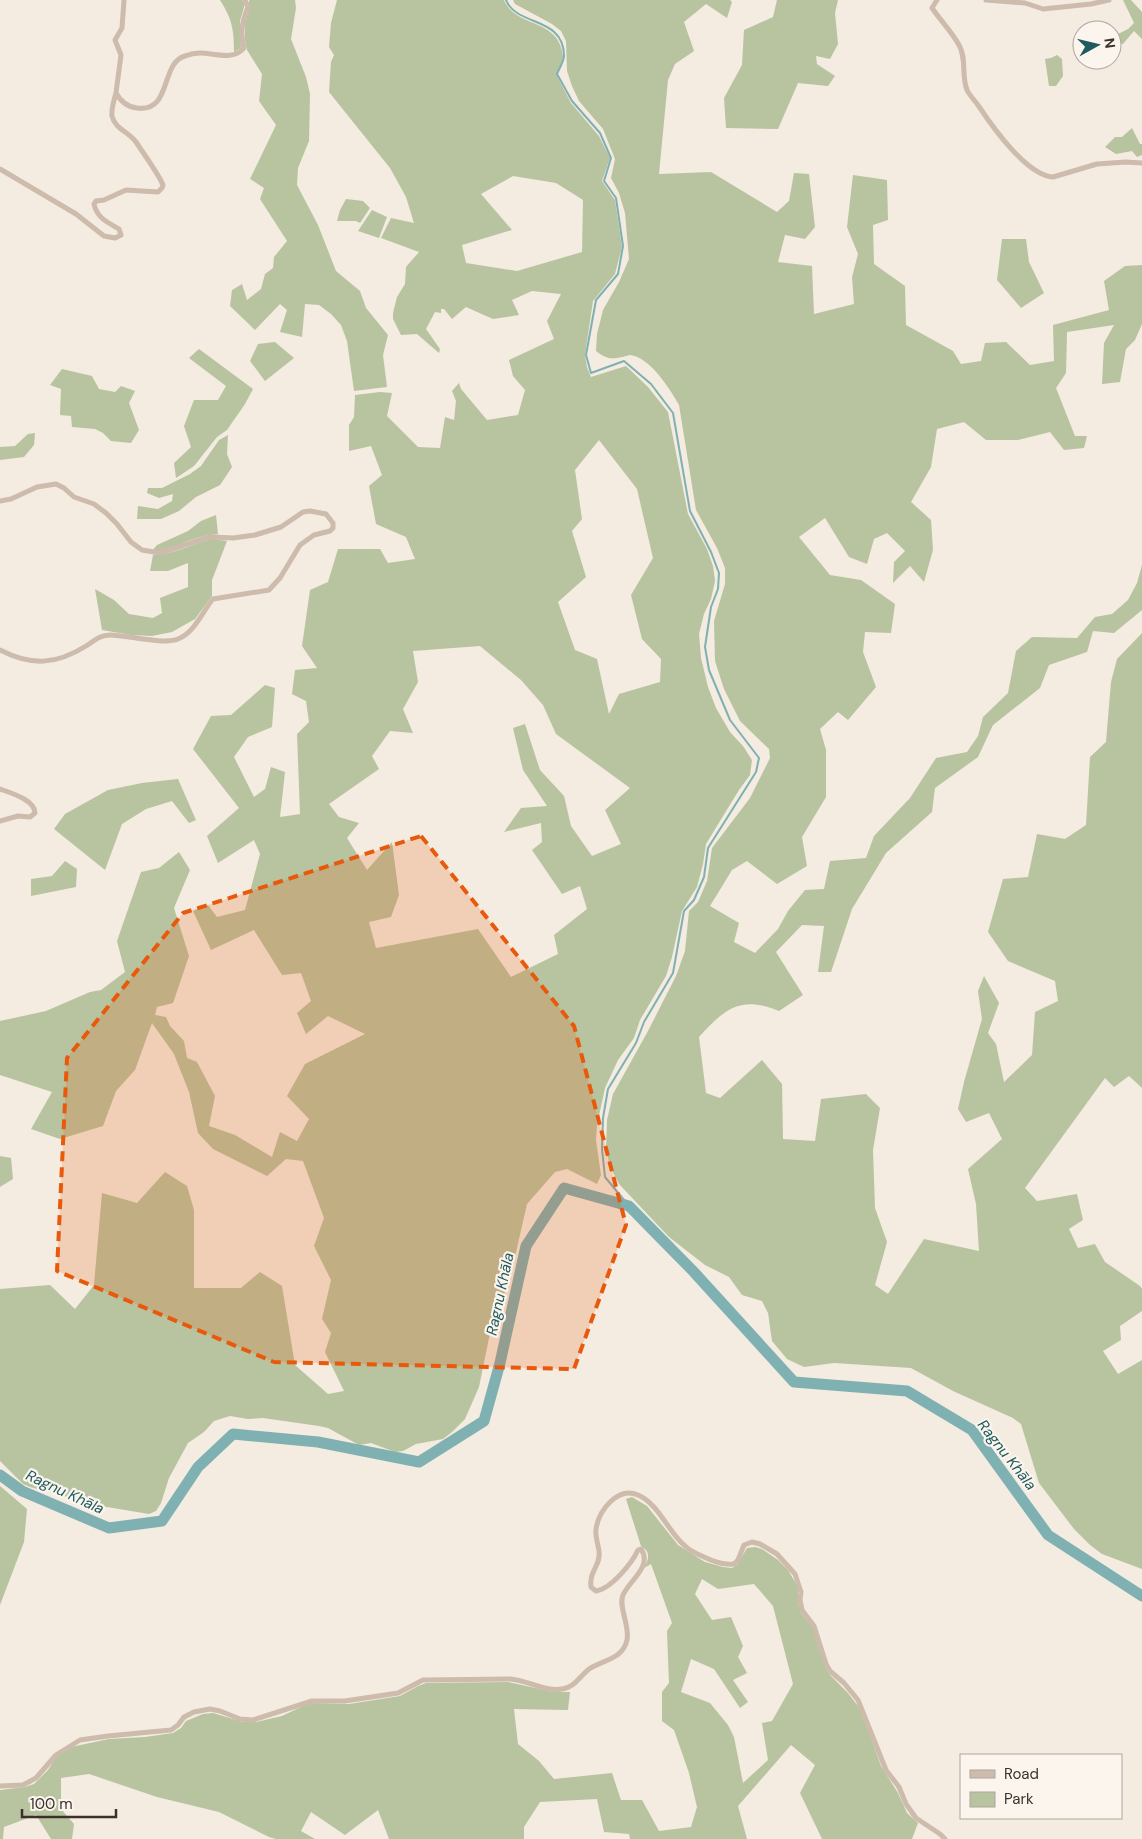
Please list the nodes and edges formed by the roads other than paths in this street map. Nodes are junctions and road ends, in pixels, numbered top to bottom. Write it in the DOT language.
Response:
graph roads {
  1 [pos="124,0"];
  2 [pos="245,0"];
  3 [pos="937,0"];
  4 [pos="986,0"];
  5 [pos="1109,0"];
  6 [pos="116,94"];
  7 [pos="1142,163"];
  8 [pos="0,169"];
  9 [pos="0,501"];
  10 [pos="0,650"];
  11 [pos="0,789"];
  12 [pos="0,821"];
  13 [pos="0,1786"];
  14 [pos="945,1839"];
  1 -- 6 [label="street"];
  2 -- 6 [label="street"];
  3 -- 7 [label="street"];
  4 -- 5 [label="street"];
  6 -- 8 [label="street"];
  9 -- 10 [label="street"];
  11 -- 12 [label="street"];
  13 -- 14 [label="street"];
}
